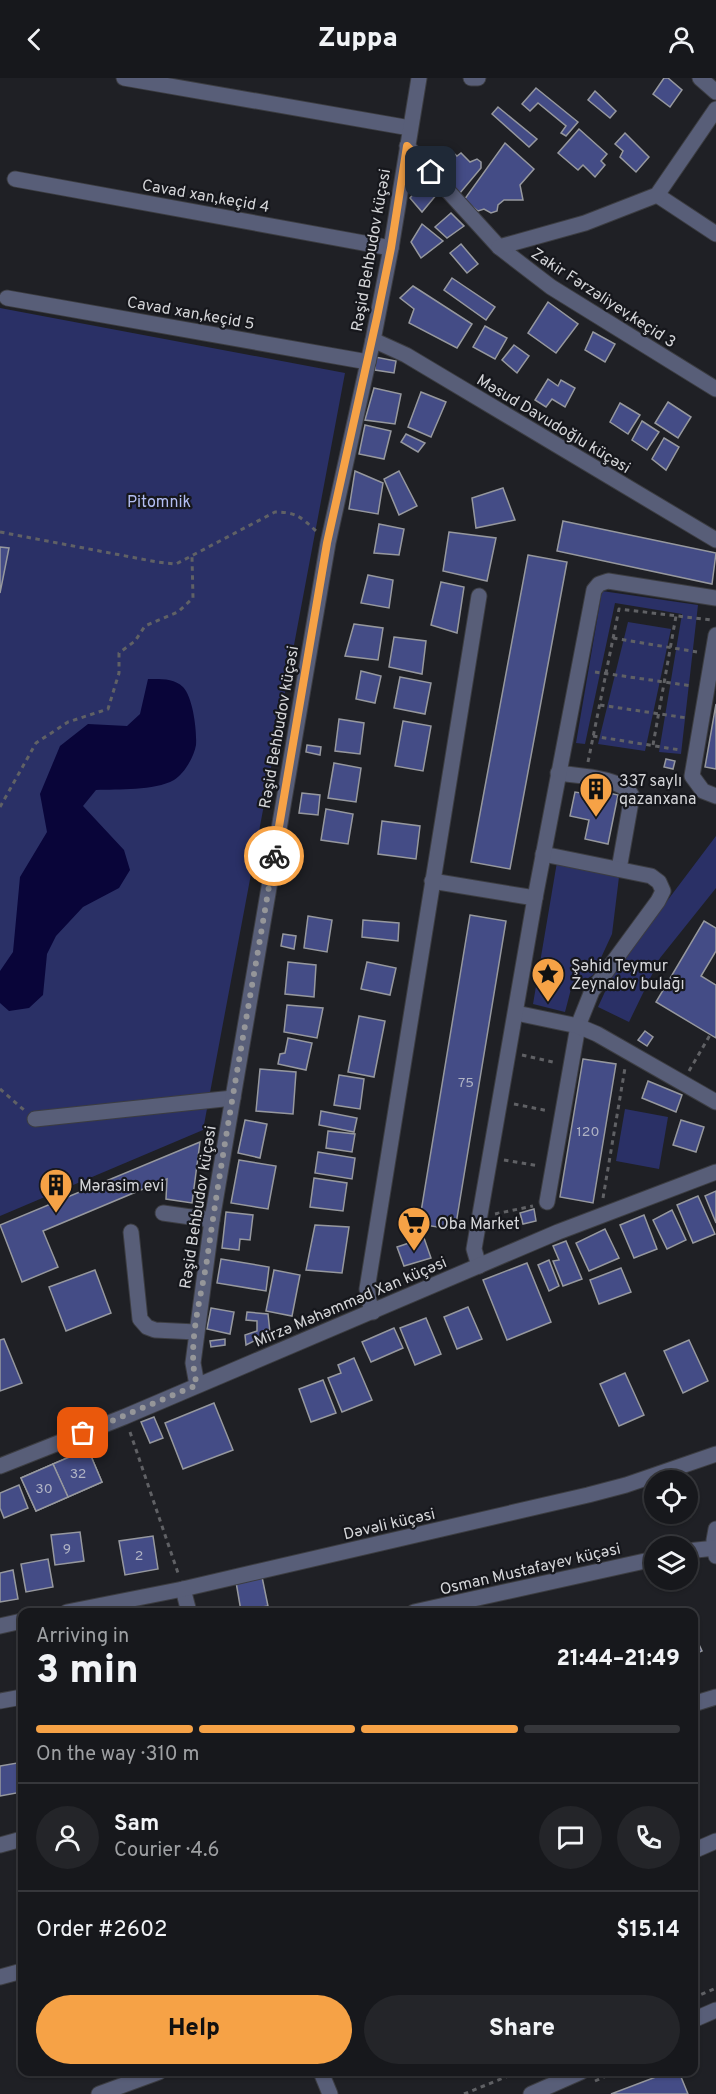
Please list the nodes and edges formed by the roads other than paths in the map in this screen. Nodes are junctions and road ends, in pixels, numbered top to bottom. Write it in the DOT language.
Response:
graph roads {
  1 [pos="124,78"];
  2 [pos="419,78"];
  3 [pos="471,78"];
  4 [pos="478,78"];
  5 [pos="700,78"];
  6 [pos="716,92"];
  7 [pos="716,109"];
  8 [pos="410,128"];
  9 [pos="407,146"];
  10 [pos="15,178"];
  11 [pos="657,195"];
  12 [pos="716,234"];
  13 [pos="499,247"];
  14 [pos="391,248"];
  15 [pos="7,298"];
  16 [pos="373,340"];
  17 [pos="368,362"];
  18 [pos="716,389"];
  19 [pos="716,540"];
  20 [pos="479,596"];
  21 [pos="716,598"];
  22 [pos="716,635"];
  23 [pos="558,773"];
  24 [pos="716,796"];
  25 [pos="543,854"];
  26 [pos="619,869"];
  27 [pos="432,881"];
  28 [pos="535,898"];
  29 [pos="516,1013"];
  30 [pos="578,1026"];
  31 [pos="233,1098"];
  32 [pos="716,1102"];
  33 [pos="35,1119"];
  34 [pos="716,1172"];
  35 [pos="547,1202"];
  36 [pos="163,1213"];
  37 [pos="212,1221"];
  38 [pos="131,1232"];
  39 [pos="479,1266"];
  40 [pos="373,1312"];
  41 [pos="196,1332"];
  42 [pos="197,1385"];
  43 [pos="716,1454"];
  44 [pos="0,1466"];
  45 [pos="716,1529"];
  46 [pos="716,1550"];
  47 [pos="698,1551"];
  48 [pos="644,1561"];
  49 [pos="183,1589"];
  50 [pos="87,1608"];
  51 [pos="188,1608"];
  52 [pos="432,1608"];
  53 [pos="18,1622"];
  54 [pos="0,1626"];
  55 [pos="18,1698"];
  56 [pos="716,1698"];
  57 [pos="0,1701"];
  58 [pos="698,1703"];
  59 [pos="18,1840"];
  60 [pos="716,1841"];
  61 [pos="0,1845"];
  62 [pos="698,1849"];
  63 [pos="18,1972"];
  64 [pos="0,1977"];
  65 [pos="716,2010"];
  66 [pos="698,2018"];
  67 [pos="144,2076"];
  68 [pos="323,2076"];
  69 [pos="573,2076"];
  70 [pos="541,2092"];
  71 [pos="99,2094"];
  72 [pos="330,2094"];
  1 -- 8 [label="street"];
  2 -- 8 [label="street, Rəşid Behbudov küçəsi"];
  3 -- 4 [label="street"];
  5 -- 6 [label="street"];
  7 -- 11 [label="street"];
  8 -- 9 [label="street, Rəşid Behbudov küçəsi"];
  9 -- 13 [label="street, Zakir Fərzəliyev,keçid 3"];
  9 -- 14 [label="street, Rəşid Behbudov küçəsi"];
  10 -- 14 [label="street, Cavad xan,keçid 4"];
  11 -- 12 [label="street"];
  11 -- 13 [label="street"];
  13 -- 18 [label="street, Zakir Fərzəliyev,keçid 3"];
  14 -- 16 [label="street, Rəşid Behbudov küçəsi"];
  15 -- 17 [label="street, Cavad xan,keçid 5"];
  16 -- 17 [label="street, Rəşid Behbudov küçəsi"];
  16 -- 19 [label="street, Məsud Davudoğlu küçəsi"];
  17 -- 31 [label="street, Rəşid Behbudov küçəsi"];
  20 -- 27 [label="street"];
  21 -- 23 [label="street"];
  22 -- 24 [label="street"];
  23 -- 25 [label="street"];
  23 -- 26 [label="street"];
  25 -- 26 [label="street"];
  25 -- 28 [label="street"];
  26 -- 30 [label="street"];
  27 -- 28 [label="street"];
  27 -- 40 [label="street"];
  28 -- 29 [label="street"];
  29 -- 30 [label="street"];
  29 -- 39 [label="street"];
  30 -- 32 [label="street"];
  30 -- 35 [label="street"];
  31 -- 33 [label="street"];
  31 -- 37 [label="street, Rəşid Behbudov küçəsi"];
  34 -- 39 [label="street, Mirzə Məhəmməd Xan küçəsi"];
  36 -- 37 [label="street"];
  37 -- 41 [label="street, Rəşid Behbudov küçəsi"];
  38 -- 41 [label="street"];
  39 -- 40 [label="street, Mirzə Məhəmməd Xan küçəsi"];
  40 -- 42 [label="street, Mirzə Məhəmməd Xan küçəsi"];
  41 -- 42 [label="street, Rəşid Behbudov küçəsi"];
  42 -- 44 [label="street, Mirzə Məhəmməd Xan küçəsi"];
  43 -- 49 [label="street, Dəvəli küçəsi"];
  45 -- 46 [label="street"];
  46 -- 47 [label="street"];
  48 -- 52 [label="street, Osman Mustafayev küçəsi"];
  49 -- 50 [label="street, Dəvəli küçəsi"];
  49 -- 51 [label="street"];
  53 -- 54 [label="street"];
  55 -- 57 [label="street"];
  56 -- 58 [label="street"];
  59 -- 61 [label="street"];
  60 -- 62 [label="street"];
  63 -- 64 [label="street"];
  65 -- 66 [label="street"];
  67 -- 71 [label="street"];
  68 -- 72 [label="street"];
  69 -- 70 [label="street"];
}
